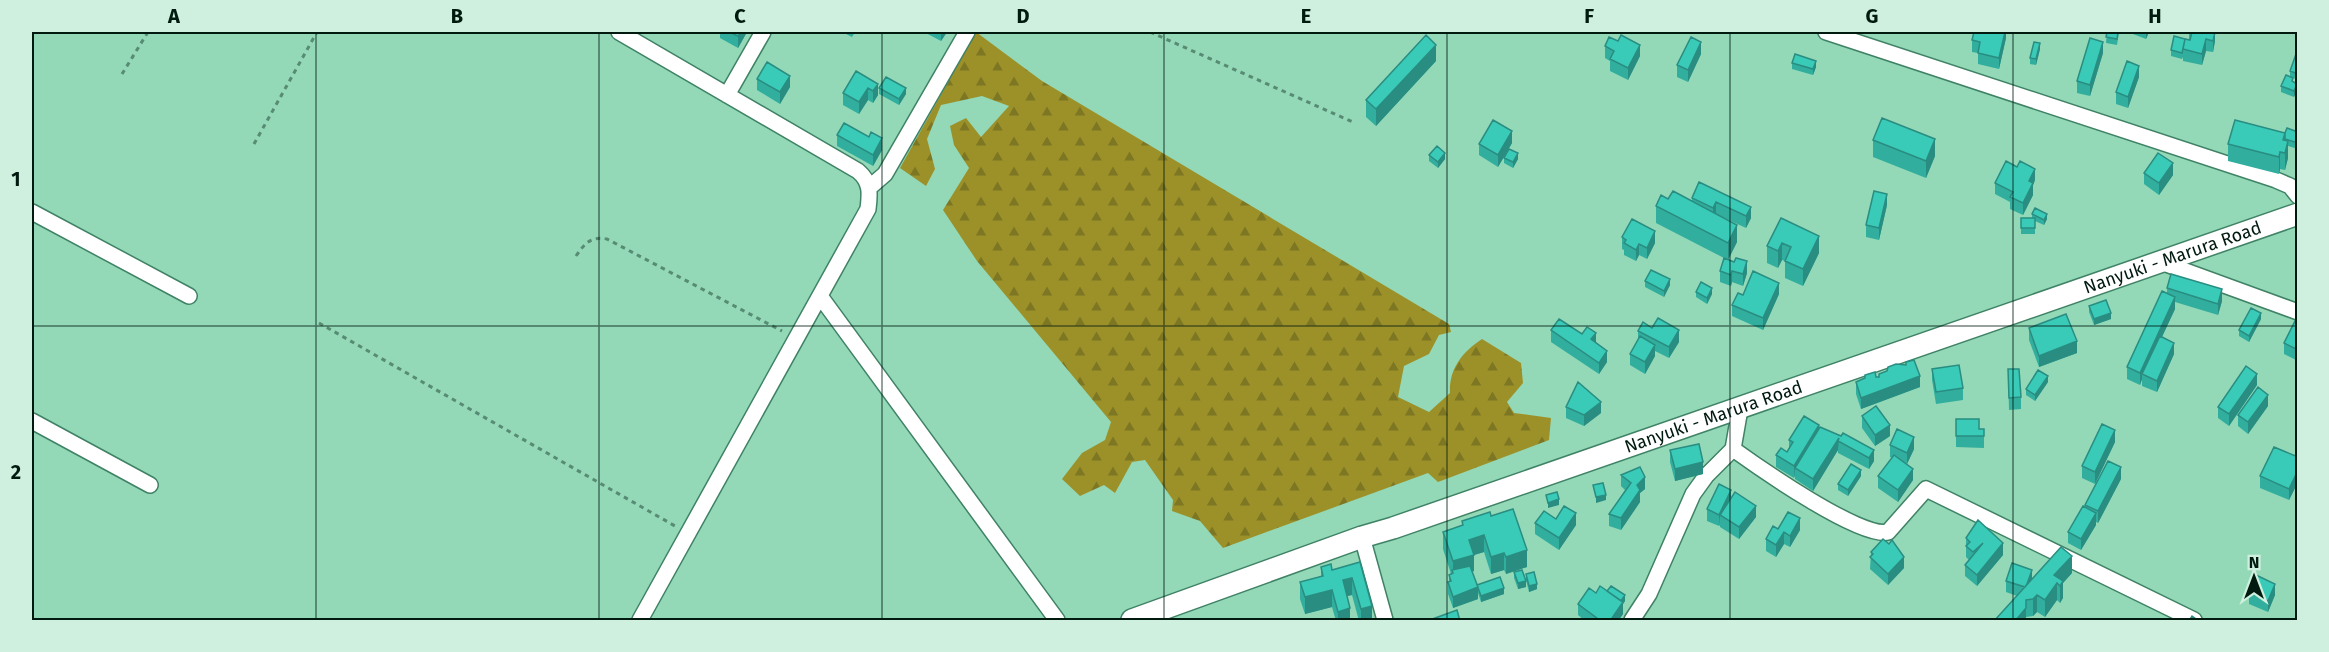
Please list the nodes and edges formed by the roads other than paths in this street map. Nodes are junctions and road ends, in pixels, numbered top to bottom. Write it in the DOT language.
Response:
graph roads {
  1 [pos="619,32"];
  2 [pos="763,32"];
  3 [pos="967,32"];
  4 [pos="1826,32"];
  5 [pos="728,95"];
  6 [pos="870,187"];
  7 [pos="2298,196"];
  8 [pos="32,212"];
  9 [pos="2298,213"];
  10 [pos="2158,261"];
  11 [pos="189,296"];
  12 [pos="820,296"];
  13 [pos="2298,312"];
  14 [pos="1740,409"];
  15 [pos="32,421"];
  16 [pos="1733,449"];
  17 [pos="150,486"];
  18 [pos="1362,537"];
  19 [pos="640,621"];
  20 [pos="1057,621"];
  21 [pos="1132,621"];
  22 [pos="1385,621"];
  23 [pos="1632,621"];
  24 [pos="2194,621"];
  1 -- 5 [label="street"];
  2 -- 5 [label="street"];
  3 -- 6 [label="street"];
  4 -- 7 [label="street"];
  5 -- 6 [label="street"];
  6 -- 12 [label="street"];
  8 -- 11 [label="street"];
  9 -- 10 [label="street, Nanyuki - Marura Road"];
  10 -- 13 [label="street"];
  10 -- 14 [label="street, Nanyuki - Marura Road"];
  12 -- 19 [label="street"];
  12 -- 20 [label="street"];
  14 -- 16 [label="street"];
  14 -- 18 [label="street, Nanyuki - Marura Road"];
  15 -- 17 [label="street"];
  16 -- 23 [label="street"];
  16 -- 24 [label="street"];
  18 -- 21 [label="street, Nanyuki - Marura Road"];
  18 -- 22 [label="street"];
}
